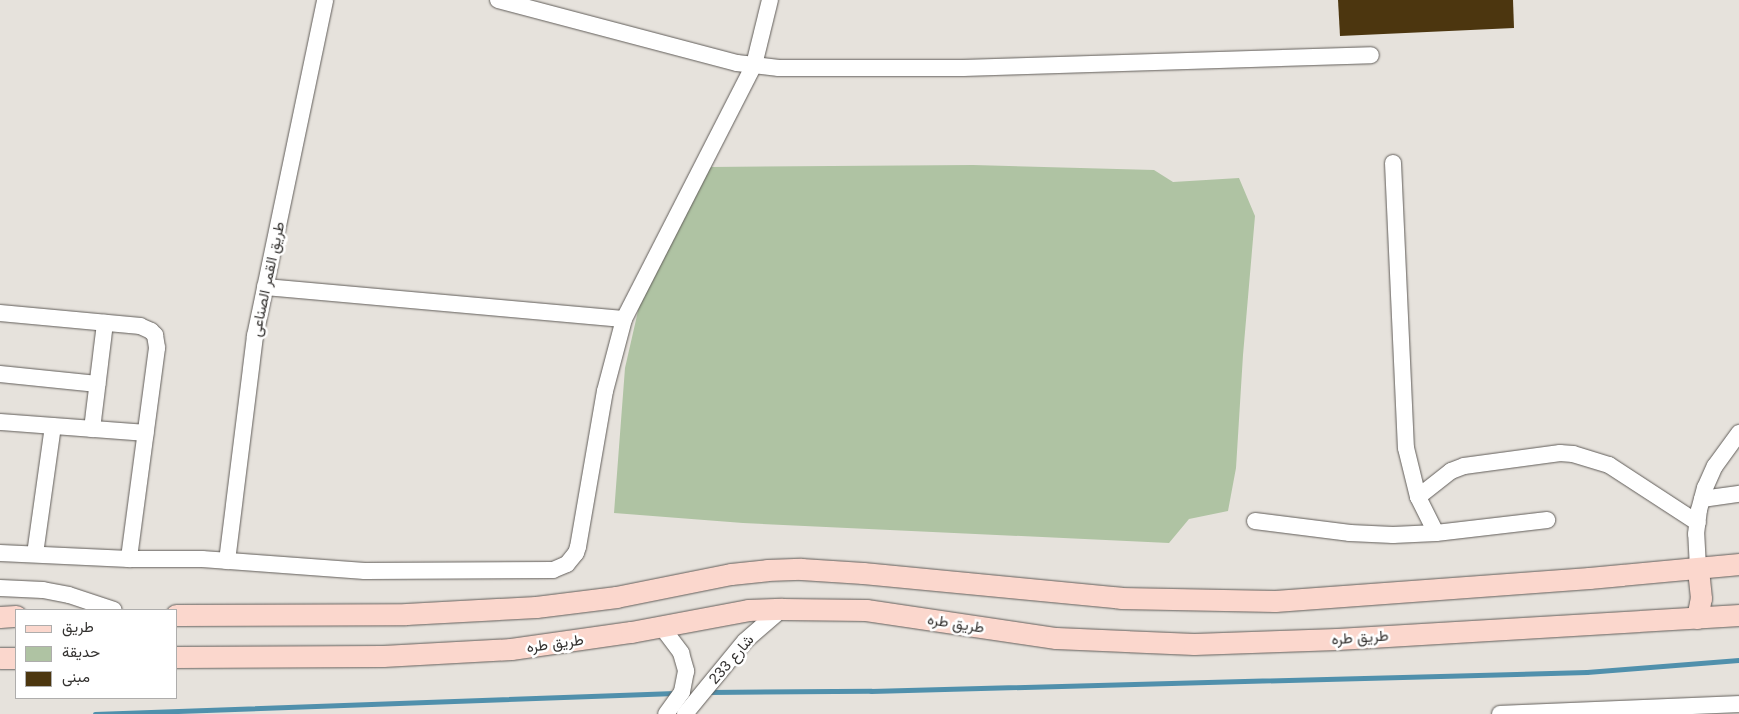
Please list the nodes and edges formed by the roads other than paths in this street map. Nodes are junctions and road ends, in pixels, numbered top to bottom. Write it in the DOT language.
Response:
graph roads {
  1 [pos="325,0"];
  2 [pos="498,0"];
  3 [pos="770,0"];
  4 [pos="1371,55"];
  5 [pos="754,65"];
  6 [pos="1393,163"];
  7 [pos="265,287"];
  8 [pos="0,313"];
  9 [pos="624,319"];
  10 [pos="105,323"];
  11 [pos="0,374"];
  12 [pos="97,384"];
  13 [pos="0,422"];
  14 [pos="53,426"];
  15 [pos="92,429"];
  16 [pos="146,433"];
  17 [pos="1739,433"];
  18 [pos="1739,494"];
  19 [pos="1418,497"];
  20 [pos="1702,499"];
  21 [pos="1548,520"];
  22 [pos="1255,521"];
  23 [pos="1698,523"];
  24 [pos="1436,533"];
  25 [pos="0,553"];
  26 [pos="36,554"];
  27 [pos="129,559"];
  28 [pos="226,561"];
  29 [pos="1739,564"];
  30 [pos="1698,568"];
  31 [pos="0,588"];
  32 [pos="111,609"];
  33 [pos="782,609"];
  34 [pos="178,615"];
  35 [pos="1739,615"];
  36 [pos="15,616"];
  37 [pos="0,617"];
  38 [pos="1697,618"];
  39 [pos="661,626"];
  40 [pos="178,657"];
  41 [pos="0,658"];
  42 [pos="15,658"];
  43 [pos="1739,704"];
  44 [pos="1653,711"];
  45 [pos="666,714"];
  46 [pos="685,714"];
  47 [pos="1500,714"];
  1 -- 7 [label="street, طريق القمر الصناعى"];
  2 -- 5 [label="street"];
  3 -- 5 [label="street"];
  4 -- 5 [label="street"];
  5 -- 9 [label="street"];
  6 -- 19 [label="street"];
  7 -- 9 [label="street"];
  7 -- 28 [label="street, طريق القمر الصناعى"];
  8 -- 10 [label="street"];
  9 -- 28 [label="street"];
  10 -- 12 [label="street"];
  10 -- 16 [label="street"];
  11 -- 12 [label="street"];
  12 -- 15 [label="street"];
  13 -- 14 [label="street"];
  14 -- 15 [label="street"];
  14 -- 26 [label="street"];
  15 -- 16 [label="street"];
  16 -- 27 [label="street"];
  17 -- 20 [label="street"];
  18 -- 20 [label="street"];
  19 -- 23 [label="street"];
  19 -- 24 [label="street"];
  20 -- 23 [label="street"];
  21 -- 24 [label="street"];
  22 -- 24 [label="street"];
  23 -- 30 [label="street"];
  25 -- 26 [label="street"];
  26 -- 27 [label="street"];
  27 -- 28 [label="street"];
  29 -- 30 [label="main road"];
  30 -- 34 [label="main road"];
  30 -- 38 [label="main road"];
  31 -- 32 [label="street"];
  33 -- 38 [label="main road, طريق طره"];
  33 -- 39 [label="main road, طريق طره"];
  33 -- 46 [label="street, شارع 233"];
  35 -- 38 [label="main road, طريق طره"];
  36 -- 37 [label="main road"];
  39 -- 40 [label="main road, طريق طره"];
  39 -- 45 [label="street, شارع 233"];
  41 -- 42 [label="main road"];
  43 -- 44 [label="street"];
  44 -- 47 [label="street"];
}
